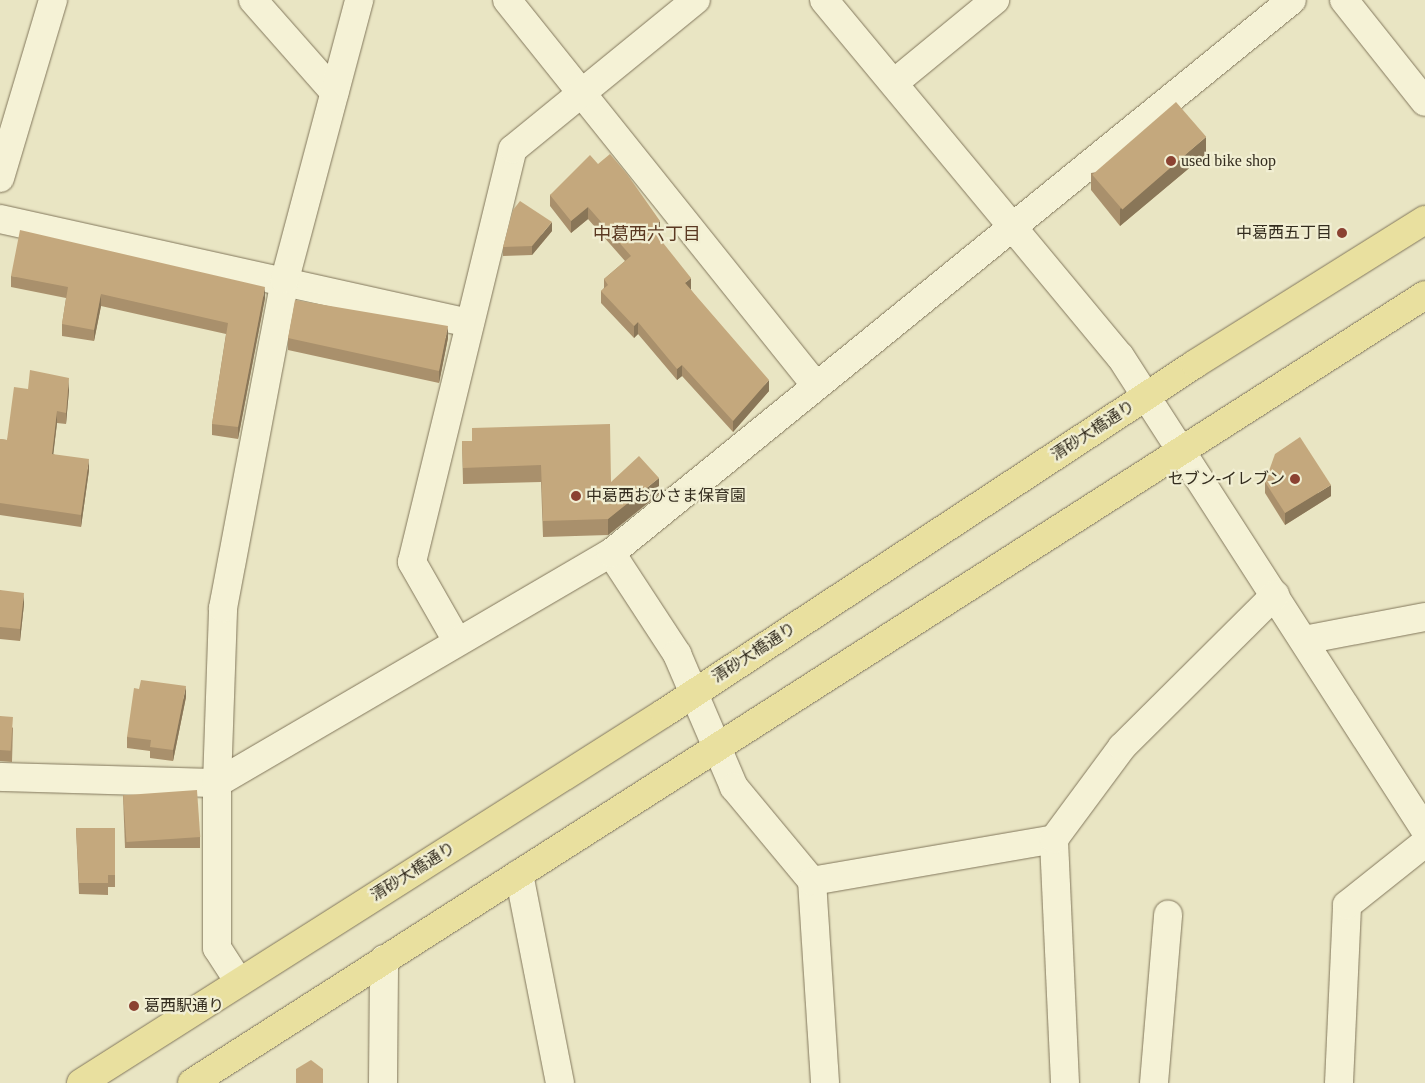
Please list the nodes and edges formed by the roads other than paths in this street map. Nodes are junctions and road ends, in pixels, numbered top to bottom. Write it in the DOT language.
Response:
graph roads {
  1 [pos="53,0"];
  2 [pos="254,0"];
  3 [pos="359,0"];
  4 [pos="508,0"];
  5 [pos="696,0"];
  6 [pos="824,0"];
  7 [pos="995,0"];
  8 [pos="1292,0"];
  9 [pos="1344,0"];
  10 [pos="894,83"];
  11 [pos="334,92"];
  12 [pos="582,93"];
  13 [pos="1425,102"];
  14 [pos="0,178"];
  15 [pos="0,219"];
  16 [pos="1425,220"];
  17 [pos="1015,227"];
  18 [pos="285,278"];
  19 [pos="1425,295"];
  20 [pos="470,323"];
  21 [pos="815,385"];
  22 [pos="1146,396"];
  23 [pos="1182,451"];
  24 [pos="611,553"];
  25 [pos="1275,596"];
  26 [pos="1425,616"];
  27 [pos="1304,640"];
  28 [pos="457,641"];
  29 [pos="694,693"];
  30 [pos="717,747"];
  31 [pos="0,777"];
  32 [pos="217,783"];
  33 [pos="1425,830"];
  34 [pos="1054,839"];
  35 [pos="1425,843"];
  36 [pos="519,874"];
  37 [pos="812,881"];
  38 [pos="1168,915"];
  39 [pos="384,958"];
  40 [pos="239,982"];
  41 [pos="81,1083"];
  42 [pos="192,1083"];
  43 [pos="383,1083"];
  44 [pos="560,1083"];
  45 [pos="825,1083"];
  46 [pos="1065,1083"];
  47 [pos="1154,1083"];
  48 [pos="1339,1083"];
  1 -- 14 [label="street"];
  2 -- 11 [label="street"];
  3 -- 11 [label="street"];
  4 -- 12 [label="street"];
  5 -- 12 [label="street"];
  6 -- 10 [label="street"];
  7 -- 10 [label="street"];
  8 -- 17 [label="street"];
  9 -- 13 [label="street"];
  10 -- 17 [label="street"];
  11 -- 18 [label="street"];
  12 -- 20 [label="street"];
  12 -- 21 [label="street"];
  15 -- 18 [label="street"];
  16 -- 22 [label="main road, 清砂大橋通り"];
  17 -- 21 [label="street"];
  17 -- 22 [label="street"];
  18 -- 20 [label="street"];
  18 -- 32 [label="street"];
  19 -- 23 [label="main road"];
  20 -- 28 [label="street"];
  21 -- 24 [label="street"];
  22 -- 23 [label="street"];
  22 -- 29 [label="main road, 清砂大橋通り"];
  23 -- 25 [label="street"];
  23 -- 30 [label="main road"];
  24 -- 28 [label="street"];
  24 -- 29 [label="street"];
  25 -- 27 [label="street"];
  25 -- 34 [label="street"];
  26 -- 27 [label="street"];
  27 -- 33 [label="street"];
  28 -- 32 [label="street"];
  29 -- 30 [label="street"];
  29 -- 40 [label="main road, 清砂大橋通り"];
  30 -- 36 [label="main road"];
  30 -- 37 [label="street"];
  31 -- 32 [label="street"];
  32 -- 40 [label="street"];
  34 -- 37 [label="street"];
  34 -- 46 [label="street"];
  35 -- 48 [label="street"];
  36 -- 39 [label="main road"];
  36 -- 44 [label="street"];
  37 -- 45 [label="street"];
  38 -- 47 [label="street"];
  39 -- 42 [label="main road"];
  39 -- 43 [label="street"];
  40 -- 41 [label="main road, 清砂大橋通り"];
}
